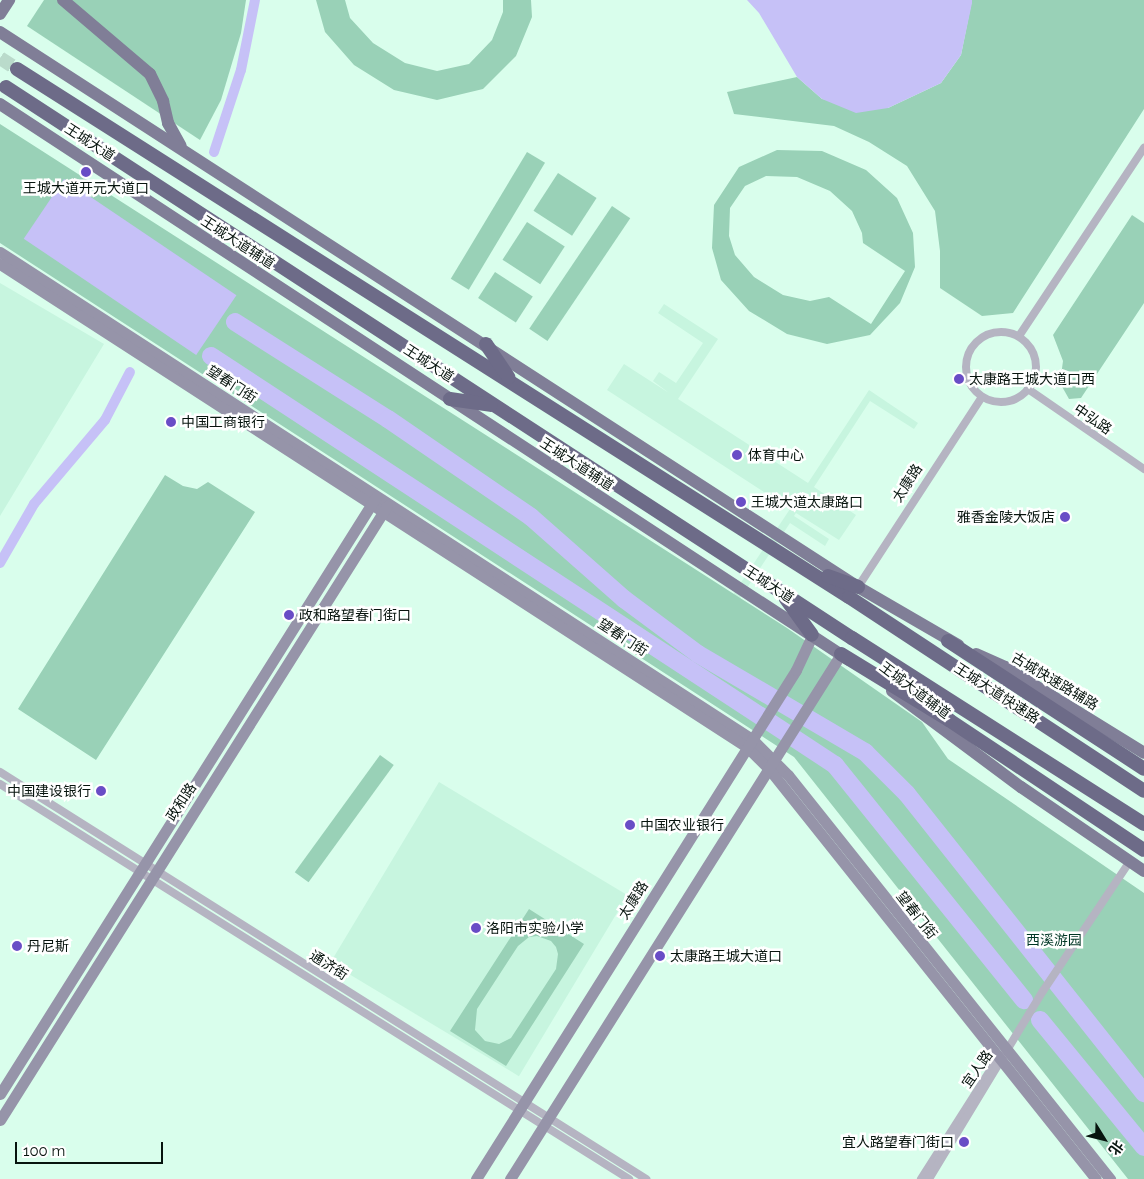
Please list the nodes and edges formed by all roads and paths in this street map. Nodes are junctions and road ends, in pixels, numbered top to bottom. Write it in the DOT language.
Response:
graph roads {
  1 [pos="9,0"];
  2 [pos="63,0"];
  3 [pos="0,14"];
  4 [pos="0,32"];
  5 [pos="17,69"];
  6 [pos="6,87"];
  7 [pos="0,104"];
  8 [pos="182,148"];
  9 [pos="1144,148"];
  10 [pos="0,252"];
  11 [pos="0,264"];
  12 [pos="1019,336"];
  13 [pos="486,344"];
  14 [pos="511,382"];
  15 [pos="1028,389"];
  16 [pos="982,397"];
  17 [pos="450,399"];
  18 [pos="495,406"];
  19 [pos="1144,468"];
  20 [pos="375,499"];
  21 [pos="387,507"];
  22 [pos="782,592"];
  23 [pos="854,592"];
  24 [pos="812,635"];
  25 [pos="948,641"];
  26 [pos="841,654"];
  27 [pos="949,720"];
  28 [pos="1068,739"];
  29 [pos="750,743"];
  30 [pos="1144,753"];
  31 [pos="772,764"];
  32 [pos="1052,766"];
  33 [pos="1144,769"];
  34 [pos="0,772"];
  35 [pos="0,784"];
  36 [pos="1144,791"];
  37 [pos="1144,824"];
  38 [pos="1144,850"];
  39 [pos="1130,861"];
  40 [pos="142,869"];
  41 [pos="1144,871"];
  42 [pos="152,875"];
  43 [pos="1002,1057"];
  44 [pos="0,1094"];
  45 [pos="522,1107"];
  46 [pos="0,1120"];
  47 [pos="547,1122"];
  48 [pos="476,1179"];
  49 [pos="510,1179"];
  50 [pos="629,1179"];
  51 [pos="646,1179"];
  52 [pos="921,1179"];
  53 [pos="928,1179"];
  54 [pos="1096,1179"];
  55 [pos="1110,1179"];
  1 -- 3 [label="main road"];
  2 -- 8 [label="main road"];
  4 -- 8 [label="main road"];
  5 -- 14 [label="highway, 王城大道"];
  6 -- 18 [label="highway, 王城大道"];
  7 -- 17 [label="main road, 王城大道辅道"];
  8 -- 13 [label="main road"];
  9 -- 12 [label="street"];
  10 -- 20 [label="street, 望春门街"];
  11 -- 20 [label="street, 望春门街"];
  12 -- 15 [label="street"];
  12 -- 16 [label="street"];
  13 -- 14 [label="highway"];
  13 -- 23 [label="main road"];
  14 -- 23 [label="highway, 王城大道"];
  15 -- 16 [label="street"];
  15 -- 19 [label="street, 中弘路"];
  16 -- 23 [label="street, 太康路"];
  17 -- 18 [label="highway"];
  17 -- 24 [label="main road, 王城大道辅道"];
  18 -- 22 [label="highway, 王城大道"];
  20 -- 21 [label="street, 望春门街"];
  20 -- 40 [label="street, 政和路"];
  21 -- 29 [label="street, 望春门街"];
  21 -- 42 [label="street, 政和路"];
  22 -- 24 [label="highway"];
  22 -- 32 [label="highway, 王城大道"];
  23 -- 25 [label="main road, 古城快速路辅路"];
  23 -- 28 [label="highway, 王城大道快速路"];
  24 -- 26 [label="main road, 王城大道辅道"];
  24 -- 29 [label="street, 太康路"];
  25 -- 28 [label="highway"];
  25 -- 30 [label="main road, 古城快速路辅路"];
  25 -- 33 [label="highway"];
  26 -- 27 [label="highway"];
  26 -- 31 [label="street"];
  26 -- 39 [label="main road, 王城大道辅道"];
  27 -- 32 [label="highway"];
  27 -- 38 [label="highway"];
  28 -- 36 [label="highway, 王城大道快速路"];
  29 -- 31 [label="street, 望春门街"];
  29 -- 45 [label="street, 太康路"];
  31 -- 43 [label="street, 望春门街"];
  31 -- 47 [label="street"];
  32 -- 37 [label="highway"];
  34 -- 40 [label="street, 通济街"];
  35 -- 40 [label="street, 通济街"];
  39 -- 41 [label="main road"];
  39 -- 43 [label="street"];
  40 -- 42 [label="street, 通济街"];
  40 -- 44 [label="street, 政和路"];
  42 -- 45 [label="street, 通济街"];
  42 -- 46 [label="street, 政和路"];
  43 -- 52 [label="street, 宜人路"];
  43 -- 53 [label="street, 宜人路"];
  43 -- 54 [label="street, 望春门街"];
  43 -- 55 [label="street, 望春门街"];
  45 -- 47 [label="street, 通济街"];
  45 -- 48 [label="street, 太康路"];
  47 -- 49 [label="street"];
  47 -- 50 [label="street, 通济街"];
  47 -- 51 [label="street, 通济街"];
}
